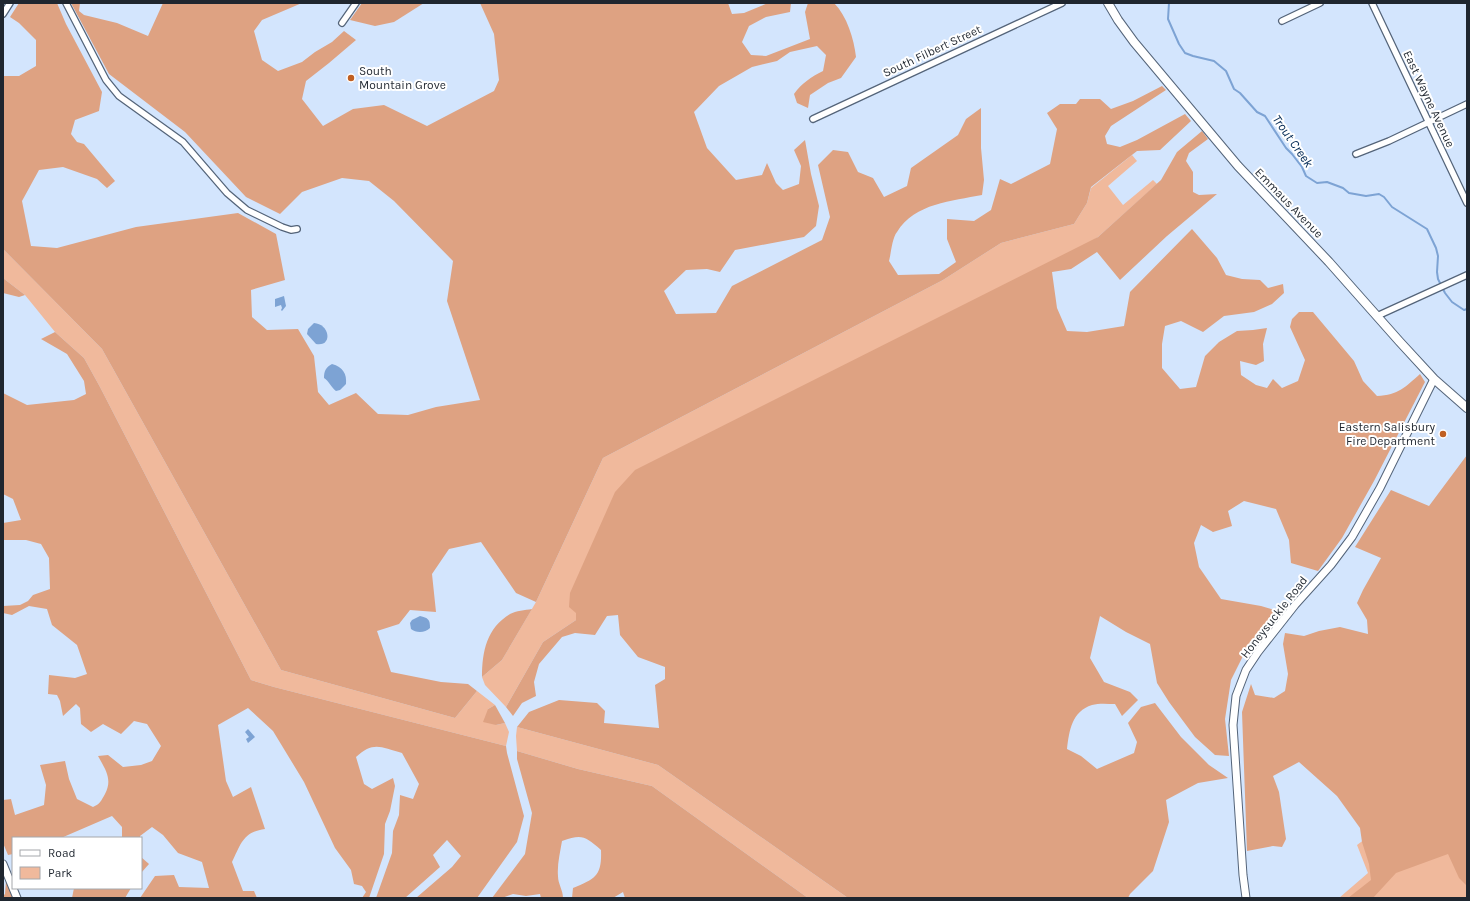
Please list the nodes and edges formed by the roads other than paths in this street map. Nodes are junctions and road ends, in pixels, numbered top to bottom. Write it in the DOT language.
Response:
graph roads {
  1 [pos="10,3"];
  2 [pos="66,3"];
  3 [pos="356,3"];
  4 [pos="1062,3"];
  5 [pos="1108,3"];
  6 [pos="1320,3"];
  7 [pos="1372,3"];
  8 [pos="3,14"];
  9 [pos="1282,21"];
  10 [pos="342,23"];
  11 [pos="1467,104"];
  12 [pos="812,120"];
  13 [pos="1428,122"];
  14 [pos="1356,154"];
  15 [pos="1467,203"];
  16 [pos="297,229"];
  17 [pos="1467,275"];
  18 [pos="1377,316"];
  19 [pos="1434,379"];
  20 [pos="1467,408"];
  21 [pos="3,864"];
  22 [pos="12,886"];
  23 [pos="1246,898"];
  1 -- 8 [label="street"];
  2 -- 16 [label="street"];
  3 -- 10 [label="street"];
  4 -- 12 [label="street, South Filbert Street"];
  5 -- 18 [label="main road, Emmaus Avenue"];
  6 -- 9 [label="street"];
  7 -- 13 [label="street, East Wayne Avenue"];
  11 -- 13 [label="street"];
  13 -- 14 [label="street"];
  13 -- 15 [label="street, East Wayne Avenue"];
  17 -- 18 [label="street"];
  18 -- 19 [label="main road, Emmaus Avenue"];
  19 -- 20 [label="main road, Emmaus Avenue"];
  19 -- 23 [label="street, Honeysuckle Road"];
  21 -- 22 [label="street"];
}
